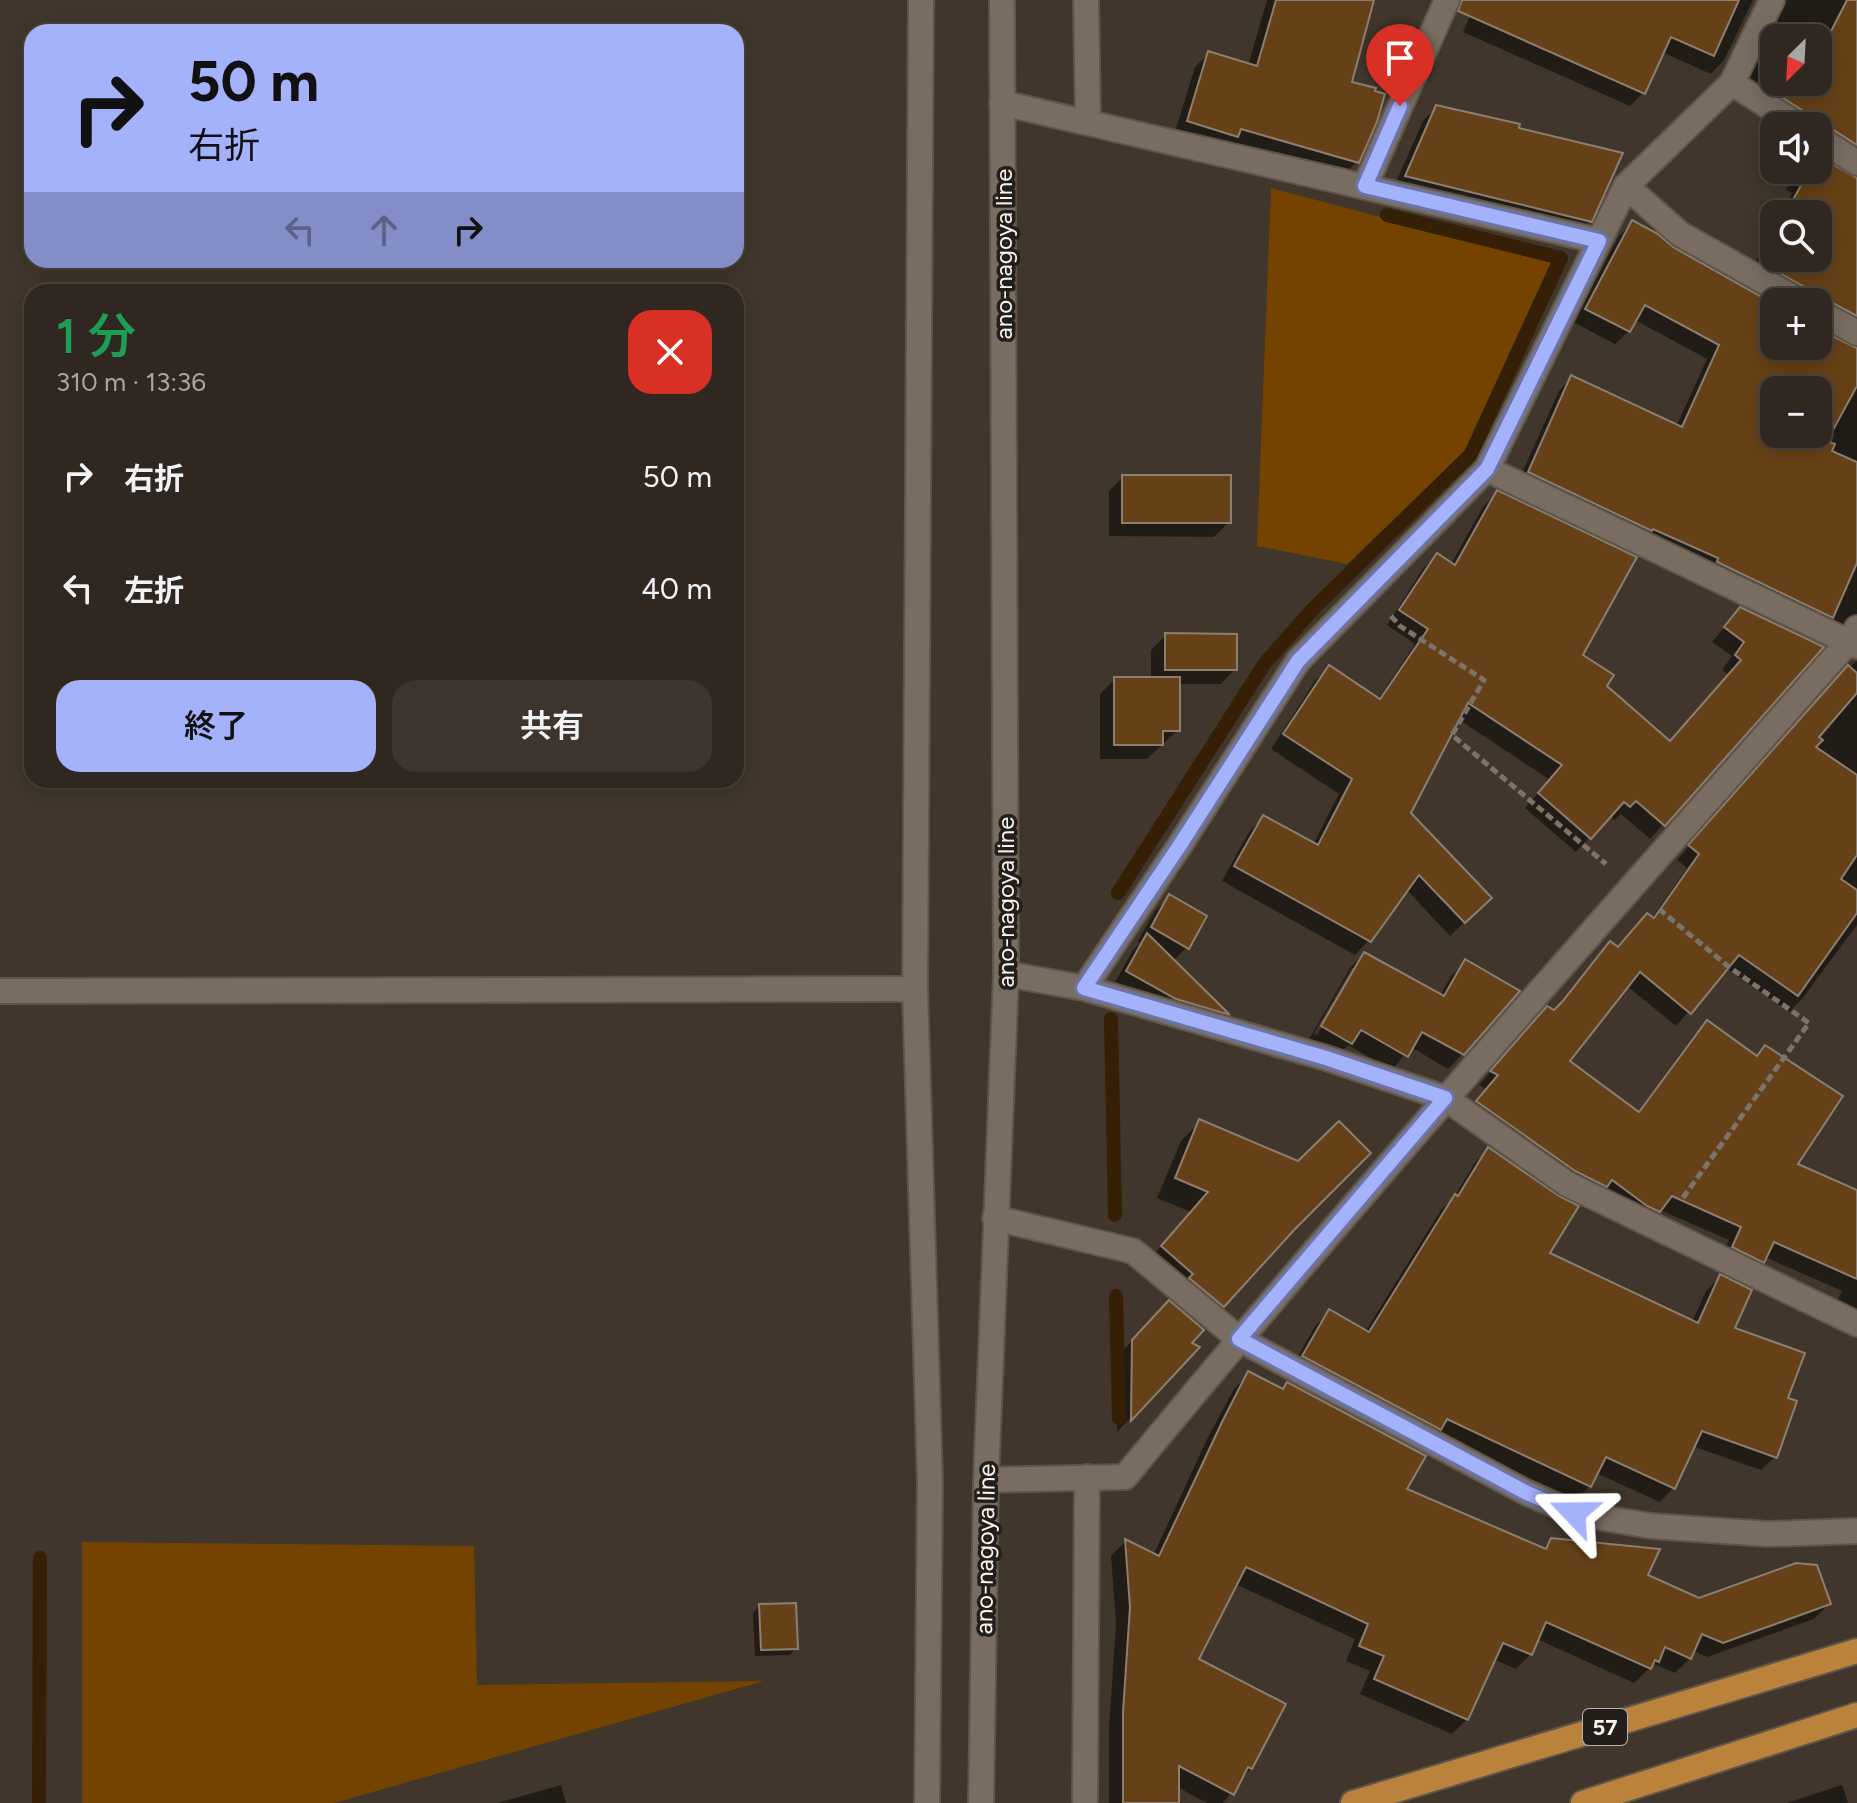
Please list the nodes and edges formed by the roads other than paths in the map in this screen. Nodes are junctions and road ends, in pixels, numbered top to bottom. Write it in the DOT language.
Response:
graph roads {
  1 [pos="921,0"];
  2 [pos="1002,0"];
  3 [pos="1086,0"];
  4 [pos="1447,0"];
  5 [pos="1772,0"];
  6 [pos="1732,83"];
  7 [pos="1002,103"];
  8 [pos="1777,112"];
  9 [pos="1088,122"];
  10 [pos="1832,147"];
  11 [pos="1857,163"];
  12 [pos="1365,186"];
  13 [pos="1626,186"];
  14 [pos="1599,241"];
  15 [pos="1776,288"];
  16 [pos="1832,320"];
  17 [pos="1857,333"];
  18 [pos="1487,469"];
  19 [pos="1854,638"];
  20 [pos="1006,974"];
  21 [pos="1084,988"];
  22 [pos="915,989"];
  23 [pos="0,991"];
  24 [pos="1445,1098"];
  25 [pos="995,1218"];
  26 [pos="1857,1324"];
  27 [pos="1239,1339"];
  28 [pos="1087,1477"];
  29 [pos="986,1480"];
  30 [pos="1857,1531"];
  31 [pos="1857,1651"];
  32 [pos="1857,1715"];
  33 [pos="1085,1800"];
  34 [pos="927,1803"];
  35 [pos="981,1803"];
  36 [pos="1353,1803"];
  37 [pos="1583,1803"];
  1 -- 22 [label="street"];
  2 -- 7 [label="street, ano-nagoya line"];
  3 -- 9 [label="street"];
  4 -- 12 [label="street"];
  5 -- 6 [label="street"];
  6 -- 8 [label="street"];
  6 -- 13 [label="street"];
  7 -- 9 [label="street"];
  7 -- 20 [label="street, ano-nagoya line"];
  9 -- 12 [label="street"];
  10 -- 11 [label="street"];
  12 -- 14 [label="street"];
  13 -- 14 [label="street"];
  13 -- 15 [label="street"];
  14 -- 18 [label="street"];
  16 -- 17 [label="street"];
  18 -- 19 [label="street"];
  18 -- 21 [label="street"];
  19 -- 24 [label="street"];
  20 -- 21 [label="street"];
  20 -- 25 [label="street, ano-nagoya line"];
  21 -- 24 [label="street"];
  22 -- 23 [label="street"];
  22 -- 34 [label="street"];
  24 -- 26 [label="street"];
  24 -- 27 [label="street"];
  25 -- 27 [label="street"];
  25 -- 29 [label="street, ano-nagoya line"];
  27 -- 28 [label="street"];
  27 -- 30 [label="street"];
  28 -- 29 [label="street"];
  28 -- 33 [label="street"];
  29 -- 35 [label="street, ano-nagoya line"];
  31 -- 36 [label="main road, 57"];
  32 -- 37 [label="main road"];
}
